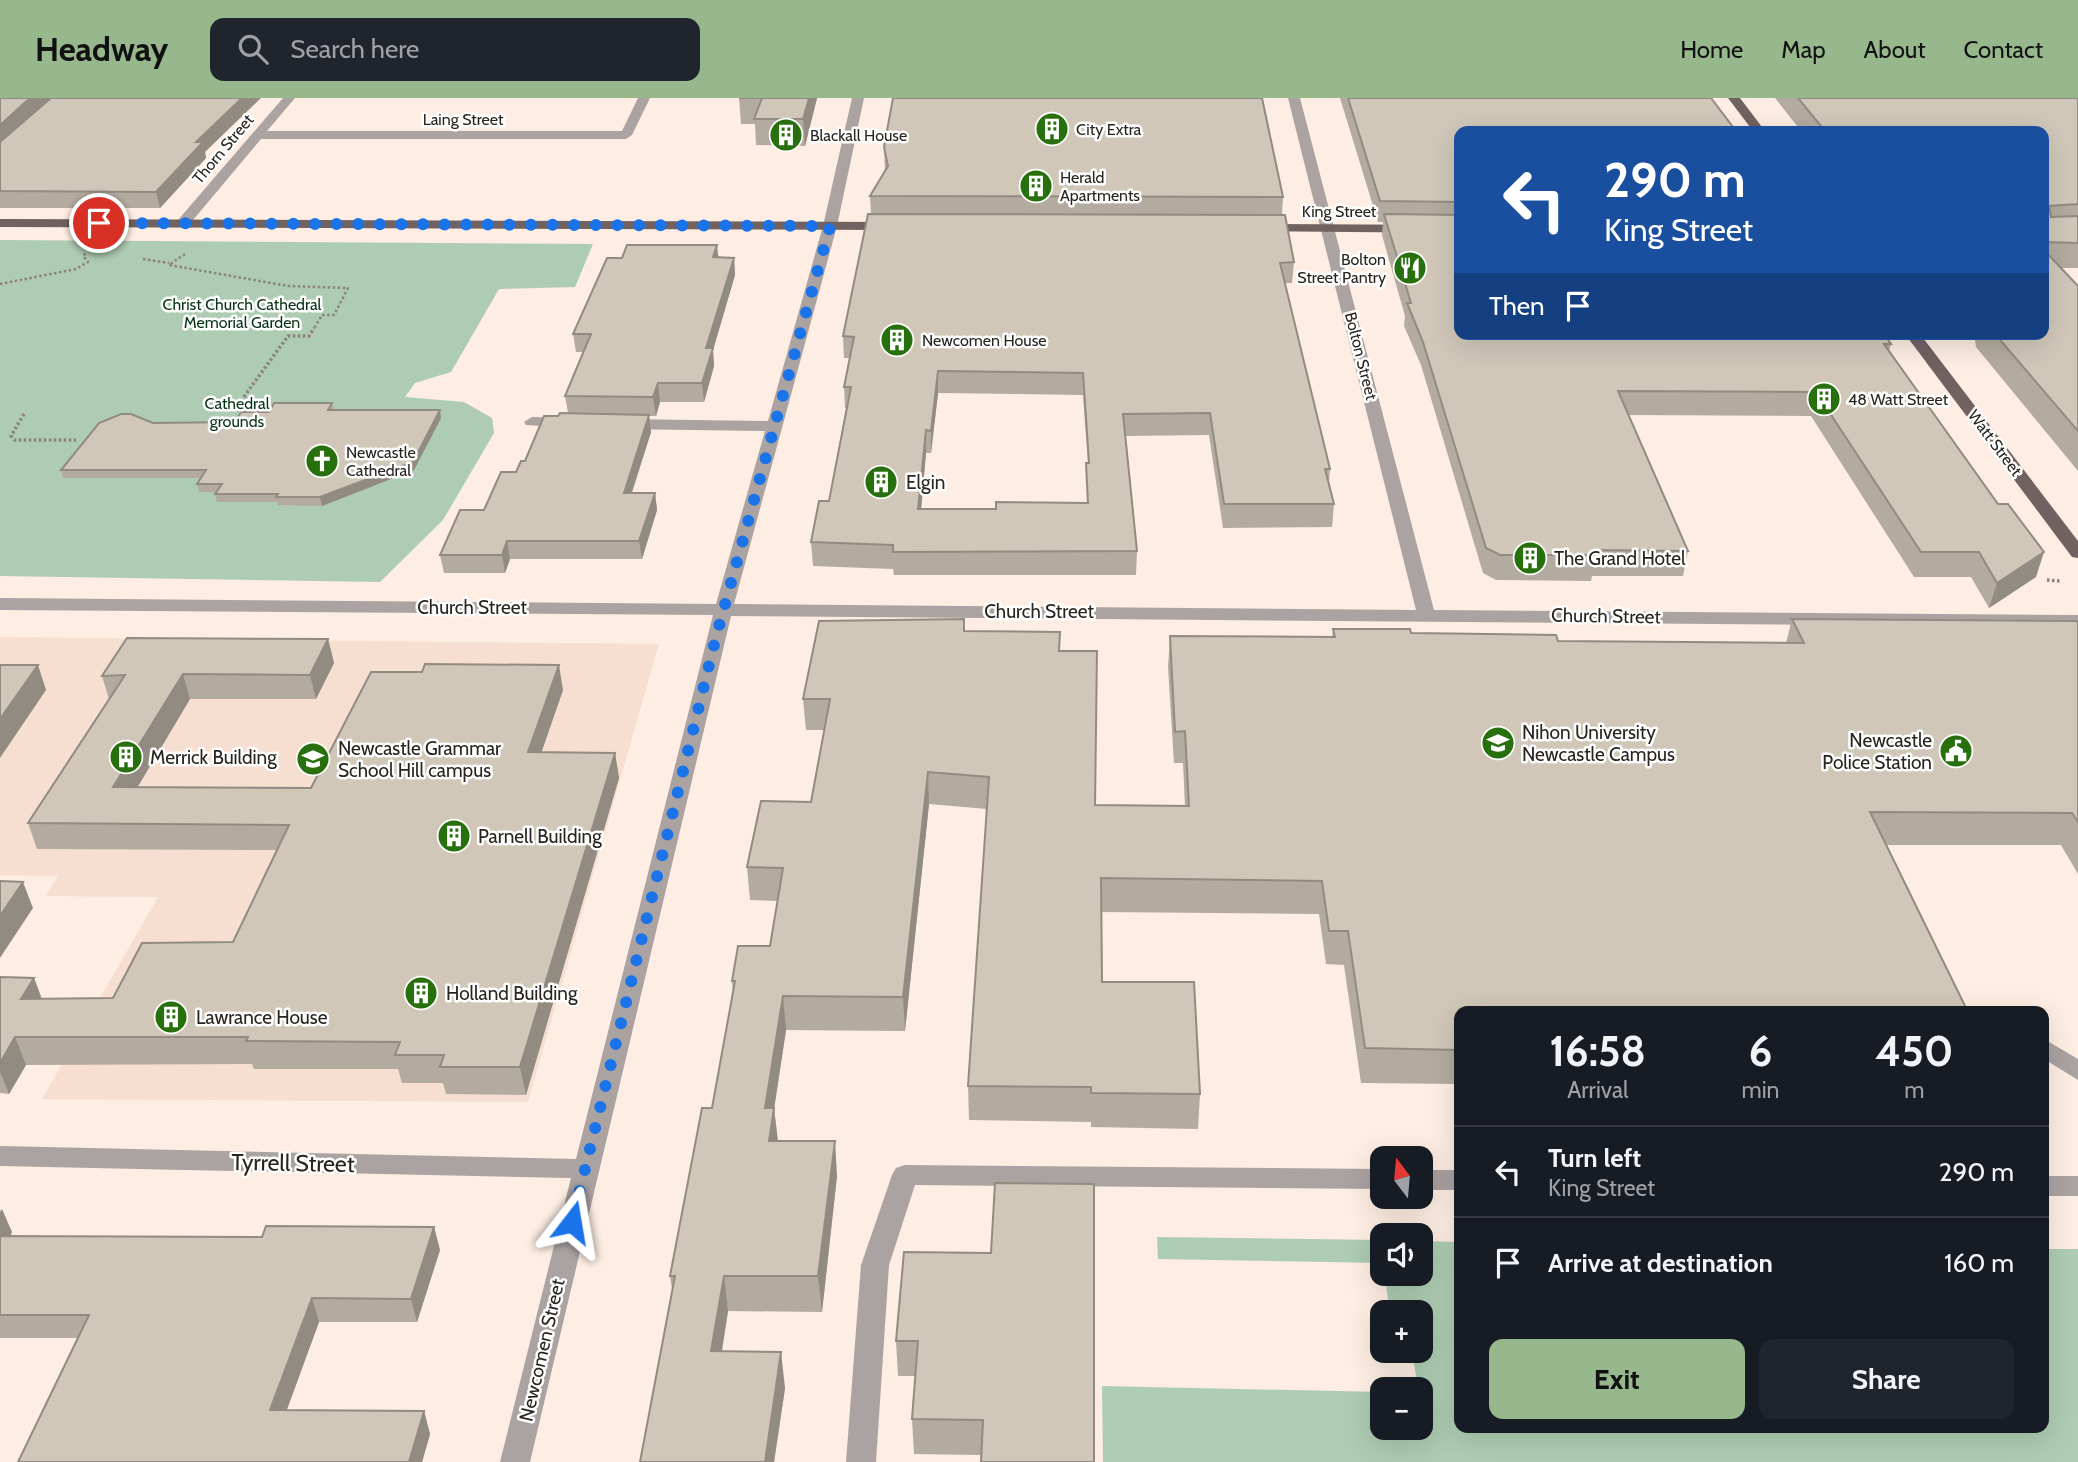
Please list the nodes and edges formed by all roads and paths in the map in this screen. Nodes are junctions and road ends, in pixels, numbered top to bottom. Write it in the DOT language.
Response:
graph roads {
  1 [pos="289,98"];
  2 [pos="644,98"];
  3 [pos="858,98"];
  4 [pos="1294,98"];
  5 [pos="1734,98"];
  6 [pos="1755,126"];
  7 [pos="258,135"];
  8 [pos="0,223"];
  9 [pos="183,223"];
  10 [pos="830,226"];
  11 [pos="913,226"];
  12 [pos="1247,228"];
  13 [pos="1328,229"];
  14 [pos="1454,229"];
  15 [pos="93,247"];
  16 [pos="181,255"];
  17 [pos="143,259"];
  18 [pos="169,263"];
  19 [pos="0,284"];
  20 [pos="1917,340"];
  21 [pos="238,405"];
  22 [pos="24,414"];
  23 [pos="533,422"];
  24 [pos="776,426"];
  25 [pos="76,440"];
  26 [pos="2078,552"];
  27 [pos="2047,580"];
  28 [pos="2060,581"];
  29 [pos="0,604"];
  30 [pos="724,608"];
  31 [pos="1426,614"];
  32 [pos="2078,621"];
  33 [pos="2049,1051"];
  34 [pos="2078,1071"];
  35 [pos="0,1156"];
  36 [pos="585,1169"];
  37 [pos="1370,1179"];
  38 [pos="1433,1180"];
  39 [pos="1454,1180"];
  40 [pos="2049,1186"];
  41 [pos="2078,1186"];
  42 [pos="515,1462"];
  43 [pos="861,1462"];
  1 -- 7 [label="street, Thorn Street"];
  2 -- 7 [label="street, Laing Street"];
  3 -- 10 [label="street, Newcomen Street"];
  4 -- 13 [label="street, Bolton Street"];
  5 -- 6 [label="main road"];
  7 -- 9 [label="street, Thorn Street"];
  8 -- 9 [label="main road"];
  9 -- 10 [label="main road"];
  10 -- 11 [label="main road"];
  10 -- 24 [label="street, Newcomen Street"];
  12 -- 13 [label="main road, King Street"];
  13 -- 14 [label="main road, King Street"];
  13 -- 31 [label="street, Bolton Street"];
  15 -- 19 [label="path"];
  16 -- 18 [label="path"];
  17 -- 18 [label="path"];
  18 -- 21 [label="path"];
  20 -- 26 [label="main road, Watt Street"];
  22 -- 25 [label="path"];
  23 -- 24 [label="street"];
  24 -- 30 [label="street, Newcomen Street"];
  27 -- 28 [label="path"];
  29 -- 30 [label="street, Church Street"];
  30 -- 31 [label="street, Church Street"];
  30 -- 36 [label="street, Newcomen Street"];
  31 -- 32 [label="street, Church Street"];
  33 -- 34 [label="street"];
  35 -- 36 [label="street, Tyrrell Street"];
  36 -- 42 [label="street, Newcomen Street"];
  37 -- 43 [label="street"];
  38 -- 39 [label="street"];
  40 -- 41 [label="street"];
}
